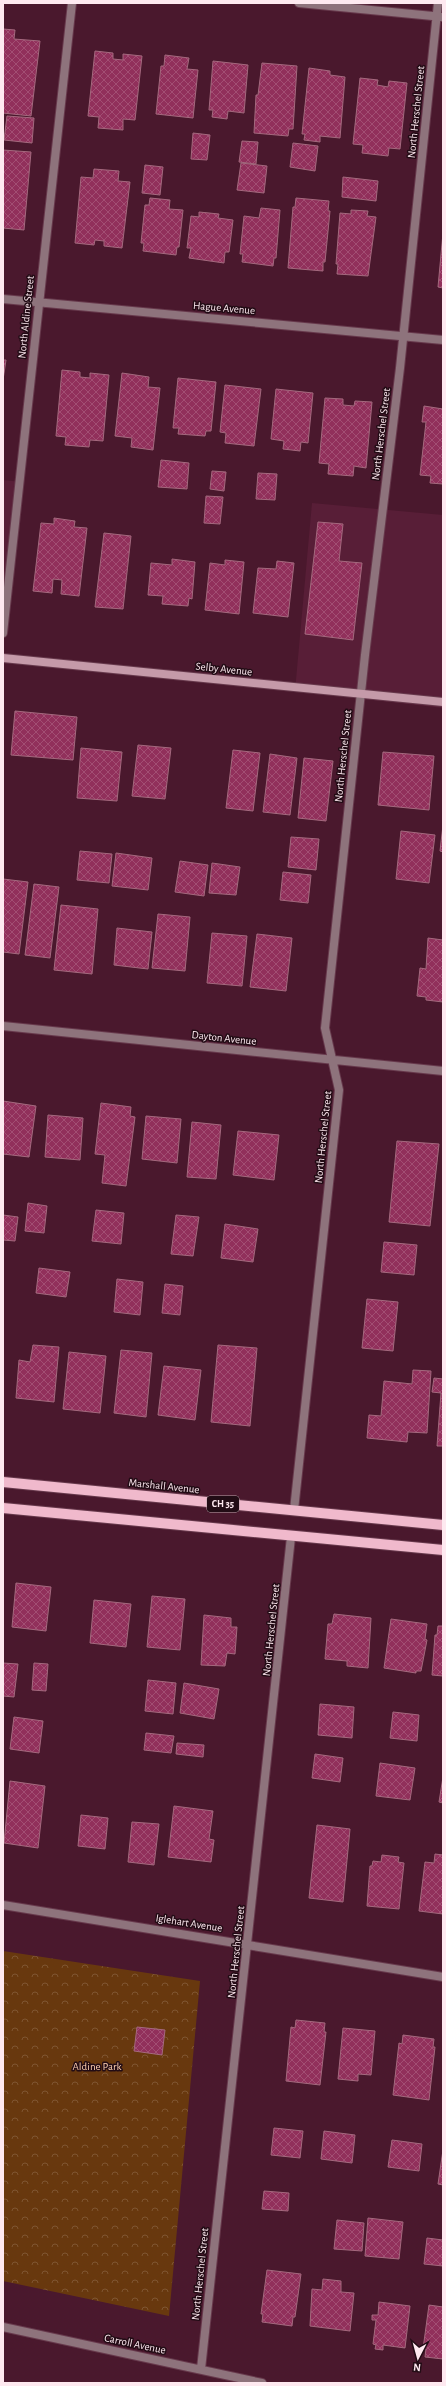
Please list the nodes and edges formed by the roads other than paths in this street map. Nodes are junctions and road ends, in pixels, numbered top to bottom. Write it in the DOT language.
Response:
graph roads {
  1 [pos="72,3"];
  2 [pos="299,3"];
  3 [pos="438,3"];
  4 [pos="440,17"];
  5 [pos="3,299"];
  6 [pos="39,302"];
  7 [pos="403,336"];
  8 [pos="443,340"];
  9 [pos="3,633"];
  10 [pos="3,658"];
  11 [pos="361,694"];
  12 [pos="443,702"];
  13 [pos="3,1026"];
  14 [pos="333,1060"];
  15 [pos="443,1071"];
  16 [pos="3,1482"];
  17 [pos="3,1508"];
  18 [pos="294,1510"];
  19 [pos="443,1525"];
  20 [pos="291,1537"];
  21 [pos="443,1550"];
  22 [pos="3,1905"];
  23 [pos="248,1944"];
  24 [pos="443,1977"];
  25 [pos="3,2327"];
  26 [pos="201,2369"];
  27 [pos="262,2383"];
  1 -- 6 [label="street, North Aldine Street"];
  2 -- 4 [label="street"];
  3 -- 4 [label="street, North Herschel Street"];
  4 -- 7 [label="street, North Herschel Street"];
  5 -- 6 [label="street, Hague Avenue"];
  6 -- 7 [label="street, Hague Avenue"];
  6 -- 9 [label="street, North Aldine Street"];
  7 -- 8 [label="street, Hague Avenue"];
  7 -- 11 [label="street, North Herschel Street"];
  10 -- 11 [label="street, Selby Avenue"];
  11 -- 12 [label="street, Selby Avenue"];
  11 -- 14 [label="street, North Herschel Street"];
  13 -- 14 [label="street, Dayton Avenue"];
  14 -- 15 [label="street, Dayton Avenue"];
  14 -- 18 [label="street, North Herschel Street"];
  16 -- 18 [label="main road, Marshall Avenue / CH 35"];
  17 -- 20 [label="main road, CH 35"];
  18 -- 19 [label="main road, Marshall Avenue / CH 35"];
  20 -- 21 [label="main road, CH 35"];
  20 -- 23 [label="street, North Herschel Street"];
  22 -- 23 [label="street, Iglehart Avenue"];
  23 -- 24 [label="street, Iglehart Avenue"];
  23 -- 26 [label="street, North Herschel Street"];
  25 -- 26 [label="street, Carroll Avenue"];
  26 -- 27 [label="street, Carroll Avenue"];
}
